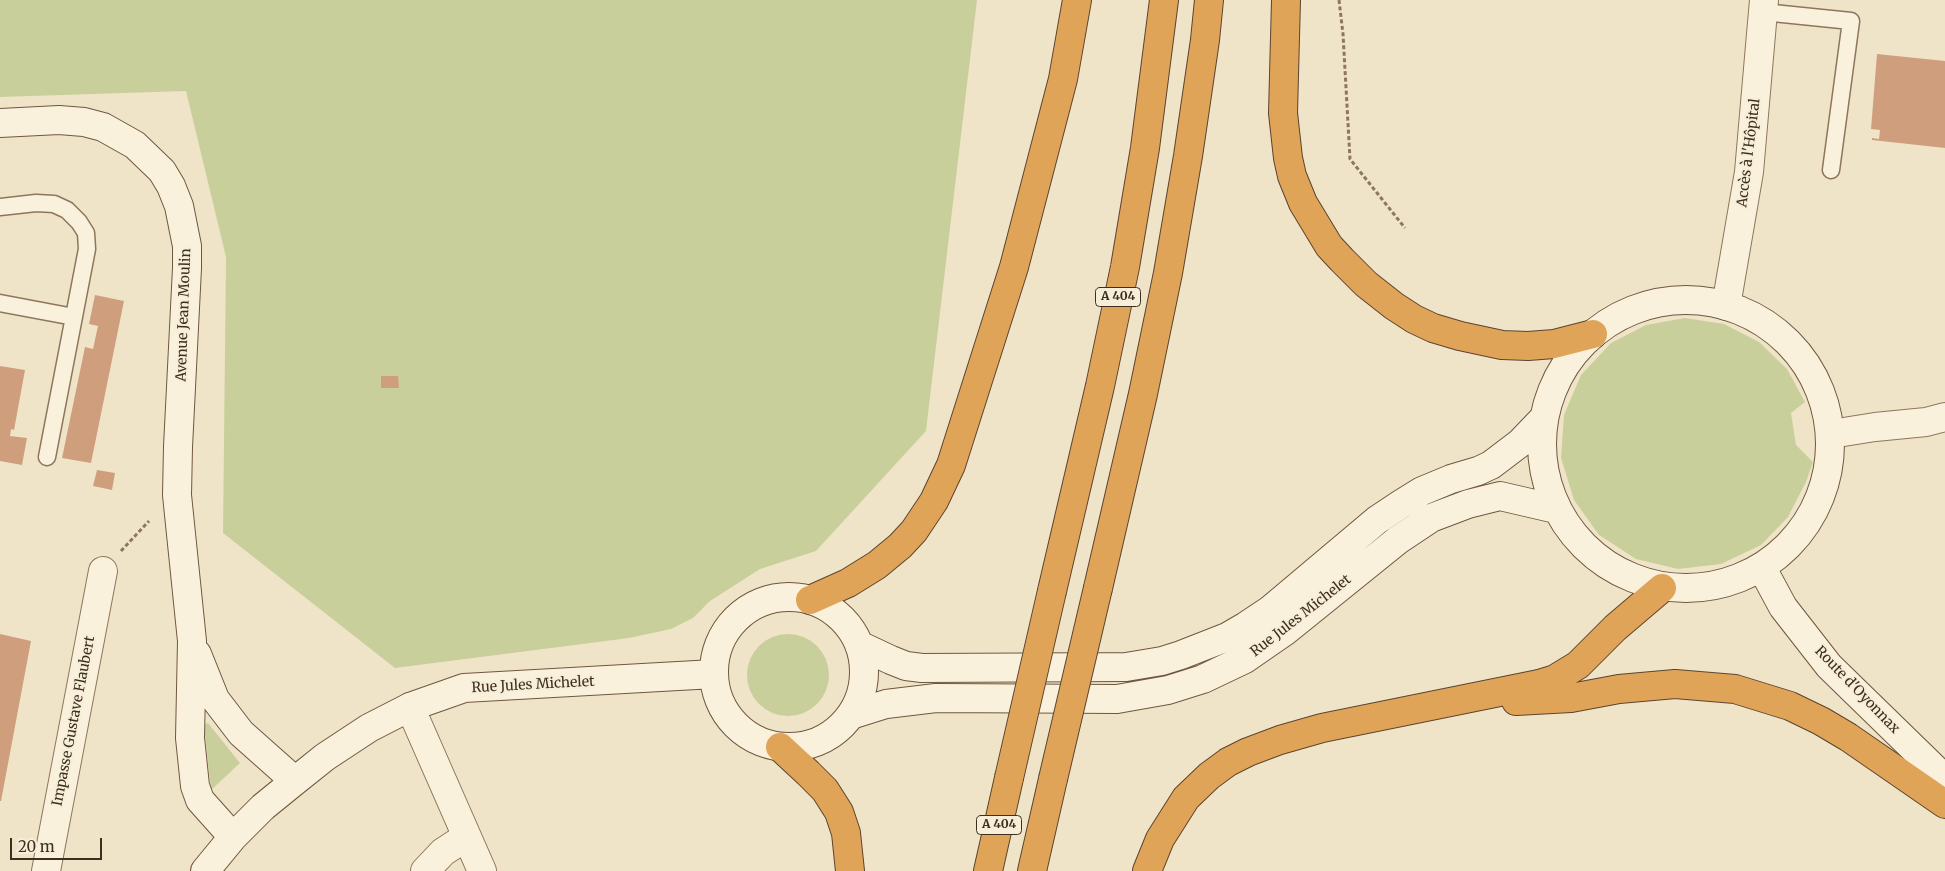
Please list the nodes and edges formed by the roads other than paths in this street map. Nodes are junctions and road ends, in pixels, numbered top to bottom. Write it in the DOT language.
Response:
graph roads {
  1 [pos="1077,0"];
  2 [pos="1164,0"];
  3 [pos="1209,0"];
  4 [pos="1286,0"];
  5 [pos="1764,6"];
  6 [pos="0,123"];
  7 [pos="1831,170"];
  8 [pos="0,207"];
  9 [pos="0,303"];
  10 [pos="1726,306"];
  11 [pos="74,317"];
  12 [pos="1593,334"];
  13 [pos="1544,418"];
  14 [pos="1945,418"];
  15 [pos="1831,434"];
  16 [pos="48,457"];
  17 [pos="1556,509"];
  18 [pos="1762,568"];
  19 [pos="103,571"];
  20 [pos="1662,588"];
  21 [pos="810,600"];
  22 [pos="192,641"];
  23 [pos="860,645"];
  24 [pos="714,674"];
  25 [pos="1425,706"];
  26 [pos="410,707"];
  27 [pos="851,714"];
  28 [pos="780,747"];
  29 [pos="1945,780"];
  30 [pos="295,781"];
  31 [pos="1945,804"];
  32 [pos="466,836"];
  33 [pos="233,837"];
  34 [pos="46,871"];
  35 [pos="205,871"];
  36 [pos="425,871"];
  37 [pos="482,871"];
  38 [pos="850,871"];
  39 [pos="988,871"];
  40 [pos="1032,871"];
  41 [pos="1147,871"];
  1 -- 21 [label="highway"];
  2 -- 39 [label="highway, A 404, bridge"];
  3 -- 40 [label="highway, A 404, bridge"];
  4 -- 12 [label="highway"];
  5 -- 7 [label="lane"];
  5 -- 10 [label="main road, Accès à l'Hôpital"];
  6 -- 22 [label="main road, Avenue Jean Moulin"];
  8 -- 11 [label="lane"];
  9 -- 11 [label="lane"];
  10 -- 12 [label="main road"];
  10 -- 15 [label="main road"];
  11 -- 16 [label="lane"];
  12 -- 13 [label="main road"];
  13 -- 17 [label="main road"];
  13 -- 23 [label="main road, Rue Jules Michelet"];
  14 -- 15 [label="main road"];
  15 -- 18 [label="main road"];
  17 -- 20 [label="main road"];
  17 -- 27 [label="main road, Rue Jules Michelet"];
  18 -- 20 [label="main road"];
  18 -- 29 [label="main road, Route d'Oyonnax"];
  19 -- 34 [label="main road, Impasse Gustave Flaubert"];
  20 -- 25 [label="highway"];
  21 -- 23 [label="main road"];
  21 -- 24 [label="main road"];
  22 -- 30 [label="main road, Avenue Jean Moulin"];
  22 -- 33 [label="main road, Avenue Jean Moulin"];
  23 -- 27 [label="main road"];
  24 -- 26 [label="main road, Rue Jules Michelet"];
  24 -- 28 [label="main road"];
  25 -- 31 [label="highway"];
  25 -- 41 [label="highway"];
  26 -- 30 [label="main road, Rue Jules Michelet"];
  26 -- 32 [label="main road"];
  27 -- 28 [label="main road"];
  28 -- 38 [label="highway"];
  30 -- 33 [label="main road, Rue Jules Michelet"];
  32 -- 36 [label="main road"];
  32 -- 37 [label="main road"];
  33 -- 35 [label="main road, Rue Jules Michelet"];
}
